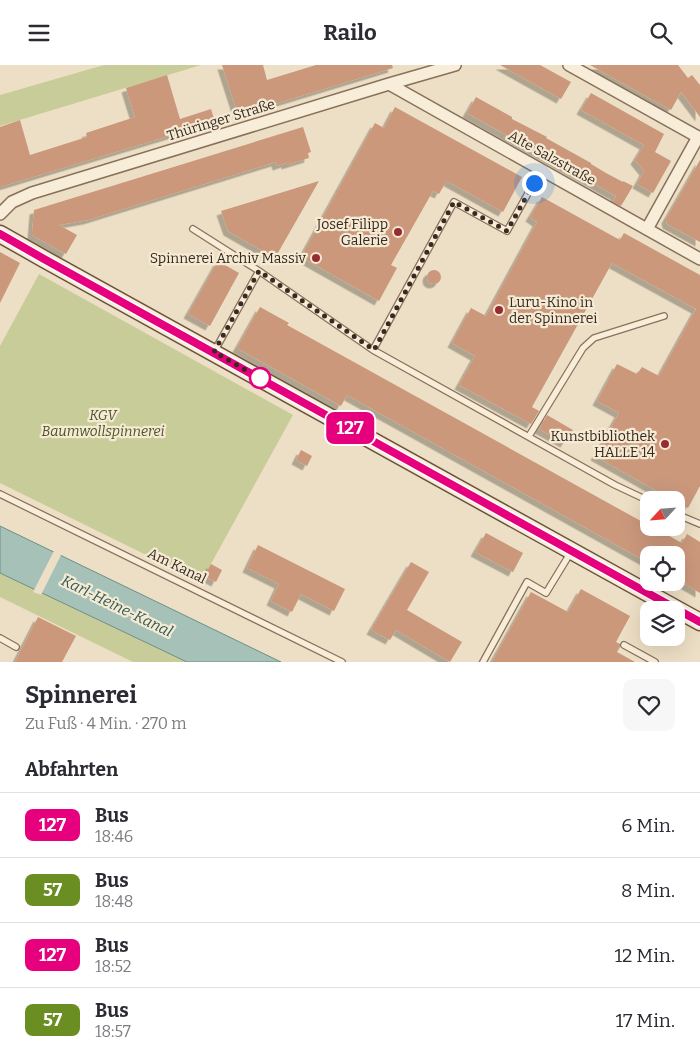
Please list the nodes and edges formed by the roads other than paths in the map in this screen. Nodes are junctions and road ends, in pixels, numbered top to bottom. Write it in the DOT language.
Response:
graph roads {
  1 [pos="456,65"];
  2 [pos="569,65"];
  3 [pos="389,84"];
  4 [pos="541,170"];
  5 [pos="0,214"];
  6 [pos="193,229"];
  7 [pos="647,229"];
  8 [pos="0,234"];
  9 [pos="700,259"];
  10 [pos="259,271"];
  11 [pos="664,316"];
  12 [pos="374,350"];
  13 [pos="214,352"];
  14 [pos="529,437"];
  15 [pos="0,494"];
  16 [pos="640,497"];
  17 [pos="685,518"];
  18 [pos="700,524"];
  19 [pos="572,551"];
  20 [pos="700,622"];
  21 [pos="0,638"];
  22 [pos="624,645"];
  23 [pos="16,647"];
  24 [pos="342,662"];
  25 [pos="483,662"];
  26 [pos="655,662"];
  1 -- 3 [label="street, Thüringer Straße"];
  2 -- 7 [label="street"];
  3 -- 4 [label="street, Alte Salzstraße"];
  3 -- 5 [label="street, Thüringer Straße"];
  4 -- 7 [label="street, Alte Salzstraße"];
  4 -- 12 [label="lane"];
  6 -- 10 [label="lane"];
  7 -- 9 [label="street, Alte Salzstraße"];
  8 -- 13 [label="street"];
  10 -- 12 [label="lane"];
  10 -- 13 [label="lane"];
  11 -- 14 [label="lane"];
  12 -- 14 [label="lane"];
  13 -- 19 [label="street"];
  14 -- 16 [label="lane"];
  15 -- 24 [label="lane, Am Kanal"];
  17 -- 18 [label="lane"];
  19 -- 20 [label="street"];
  19 -- 25 [label="lane"];
  21 -- 23 [label="lane"];
  22 -- 26 [label="lane"];
}
